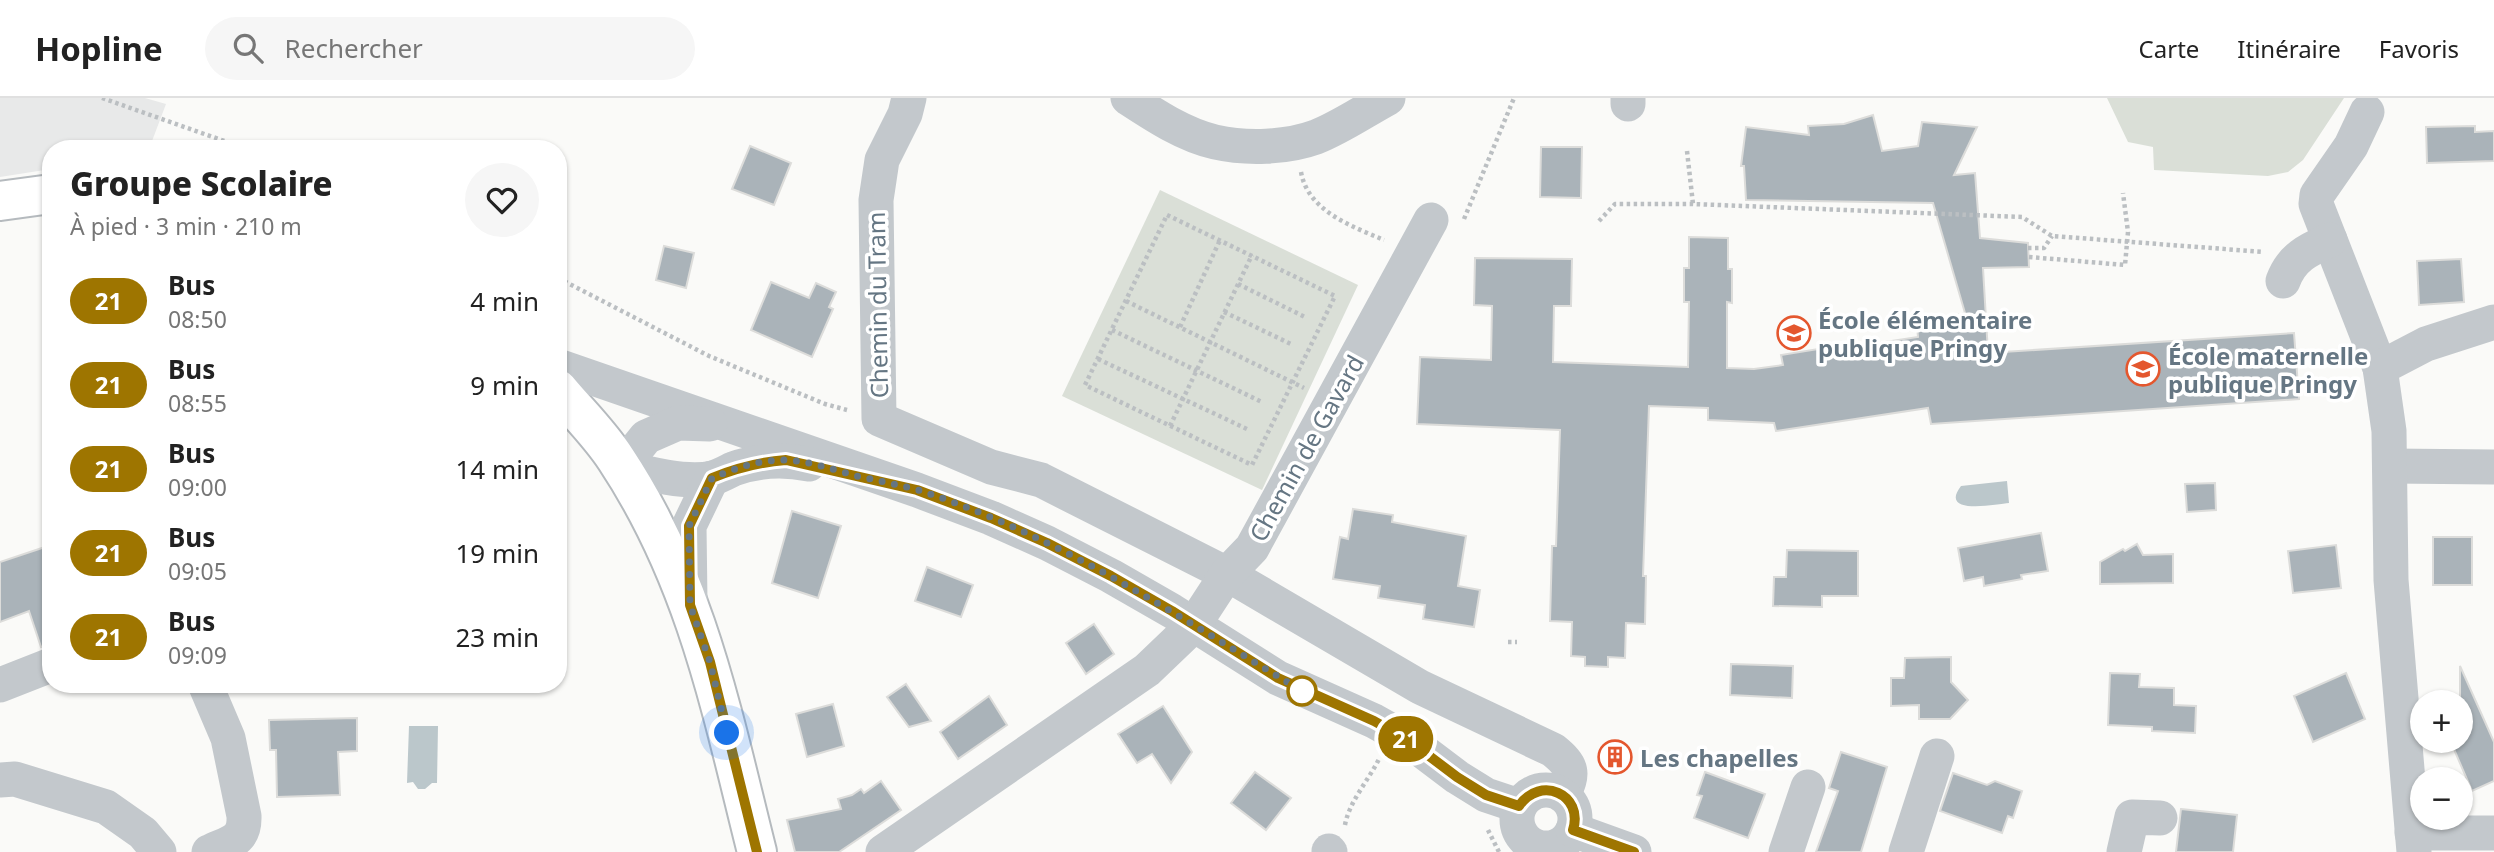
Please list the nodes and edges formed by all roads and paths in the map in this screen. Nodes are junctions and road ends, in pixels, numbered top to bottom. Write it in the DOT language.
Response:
graph roads {
  1 [pos="102,98"];
  2 [pos="909,98"];
  3 [pos="1128,98"];
  4 [pos="1388,98"];
  5 [pos="1514,98"];
  6 [pos="2367,112"];
  7 [pos="221,140"];
  8 [pos="1296,143"];
  9 [pos="1688,151"];
  10 [pos="2123,192"];
  11 [pos="42,195"];
  12 [pos="0,201"];
  13 [pos="1693,204"];
  14 [pos="42,217"];
  15 [pos="1448,220"];
  16 [pos="0,221"];
  17 [pos="1599,221"];
  18 [pos="2052,236"];
  19 [pos="1220,240"];
  20 [pos="2127,242"];
  21 [pos="2028,248"];
  22 [pos="1414,253"];
  23 [pos="1252,255"];
  24 [pos="2029,257"];
  25 [pos="2305,259"];
  26 [pos="567,283"];
  27 [pos="1238,284"];
  28 [pos="1126,301"];
  29 [pos="1224,312"];
  30 [pos="1305,317"];
  31 [pos="2494,322"];
  32 [pos="1180,327"];
  33 [pos="1112,330"];
  34 [pos="1210,342"];
  35 [pos="1291,344"];
  36 [pos="1098,359"];
  37 [pos="2380,368"];
  38 [pos="567,369"];
  39 [pos="1196,370"];
  40 [pos="1293,382"];
  41 [pos="1183,399"];
  42 [pos="567,400"];
  43 [pos="1333,401"];
  44 [pos="1262,402"];
  45 [pos="879,419"];
  46 [pos="727,424"];
  47 [pos="1170,426"];
  48 [pos="1247,429"];
  49 [pos="2389,466"];
  50 [pos="622,467"];
  51 [pos="2494,467"];
  52 [pos="712,478"];
  53 [pos="917,490"];
  54 [pos="1227,573"];
  55 [pos="690,605"];
  56 [pos="1193,626"];
  57 [pos="1508,642"];
  58 [pos="1517,642"];
  59 [pos="42,669"];
  60 [pos="0,685"];
  61 [pos="209,693"];
  62 [pos="1937,756"];
  63 [pos="1380,758"];
  64 [pos="0,780"];
  65 [pos="1808,787"];
  66 [pos="1563,795"];
  67 [pos="1519,806"];
  68 [pos="2161,818"];
  69 [pos="2494,833"];
  70 [pos="247,841"];
  71 [pos="2413,842"];
  72 [pos="1556,843"];
  73 [pos="1329,851"];
  74 [pos="159,852"];
  75 [pos="209,852"];
  76 [pos="757,852"];
  77 [pos="883,852"];
  78 [pos="1634,852"];
  79 [pos="1786,852"];
  80 [pos="1906,852"];
  81 [pos="2124,852"];
  1 -- 7 [label="path"];
  2 -- 45 [label="street, Chemin du Tram"];
  3 -- 8 [label="street"];
  4 -- 8 [label="street"];
  5 -- 15 [label="path"];
  6 -- 25 [label="street"];
  8 -- 22 [label="path"];
  9 -- 13 [label="path"];
  10 -- 20 [label="path"];
  11 -- 12 [label="main road"];
  13 -- 17 [label="path"];
  13 -- 18 [label="path"];
  14 -- 16 [label="main road"];
  15 -- 22 [label="street, Chemin de Gavard"];
  18 -- 20 [label="path"];
  18 -- 21 [label="path"];
  19 -- 23 [label="path"];
  19 -- 28 [label="path"];
  19 -- 32 [label="path"];
  20 -- 24 [label="path"];
  20 -- 25 [label="path"];
  22 -- 43 [label="street, Chemin de Gavard"];
  23 -- 27 [label="path"];
  23 -- 40 [label="path"];
  25 -- 37 [label="street"];
  26 -- 45 [label="path, Chemin du Tram"];
  27 -- 29 [label="path"];
  27 -- 30 [label="path"];
  28 -- 32 [label="path"];
  28 -- 33 [label="path"];
  29 -- 34 [label="path"];
  29 -- 35 [label="path"];
  31 -- 37 [label="street"];
  32 -- 34 [label="path"];
  33 -- 36 [label="path"];
  33 -- 39 [label="path"];
  34 -- 39 [label="path"];
  34 -- 40 [label="path"];
  36 -- 41 [label="path"];
  36 -- 47 [label="path"];
  37 -- 49 [label="street"];
  38 -- 46 [label="street"];
  39 -- 41 [label="path"];
  39 -- 44 [label="path"];
  40 -- 43 [label="path"];
  40 -- 47 [label="path"];
  41 -- 47 [label="path"];
  41 -- 48 [label="path"];
  42 -- 50 [label="main road"];
  43 -- 54 [label="street, Chemin de Gavard"];
  45 -- 54 [label="street"];
  46 -- 50 [label="street"];
  46 -- 53 [label="street"];
  49 -- 51 [label="street"];
  49 -- 71 [label="street"];
  50 -- 52 [label="street"];
  50 -- 55 [label="main road"];
  52 -- 53 [label="street"];
  52 -- 55 [label="street"];
  53 -- 56 [label="street"];
  54 -- 56 [label="street, Chemin de Gavard"];
  54 -- 66 [label="street"];
  55 -- 76 [label="main road"];
  56 -- 67 [label="street"];
  56 -- 77 [label="street, Chemin de Gavard"];
  57 -- 58 [label="path"];
  59 -- 60 [label="street"];
  61 -- 70 [label="street"];
  62 -- 80 [label="street"];
  63 -- 73 [label="path"];
  64 -- 74 [label="street"];
  65 -- 79 [label="street"];
  66 -- 67 [label="street"];
  66 -- 72 [label="street"];
  67 -- 72 [label="street"];
  68 -- 81 [label="street"];
  69 -- 71 [label="street"];
  70 -- 75 [label="street"];
  72 -- 78 [label="street"];
}
